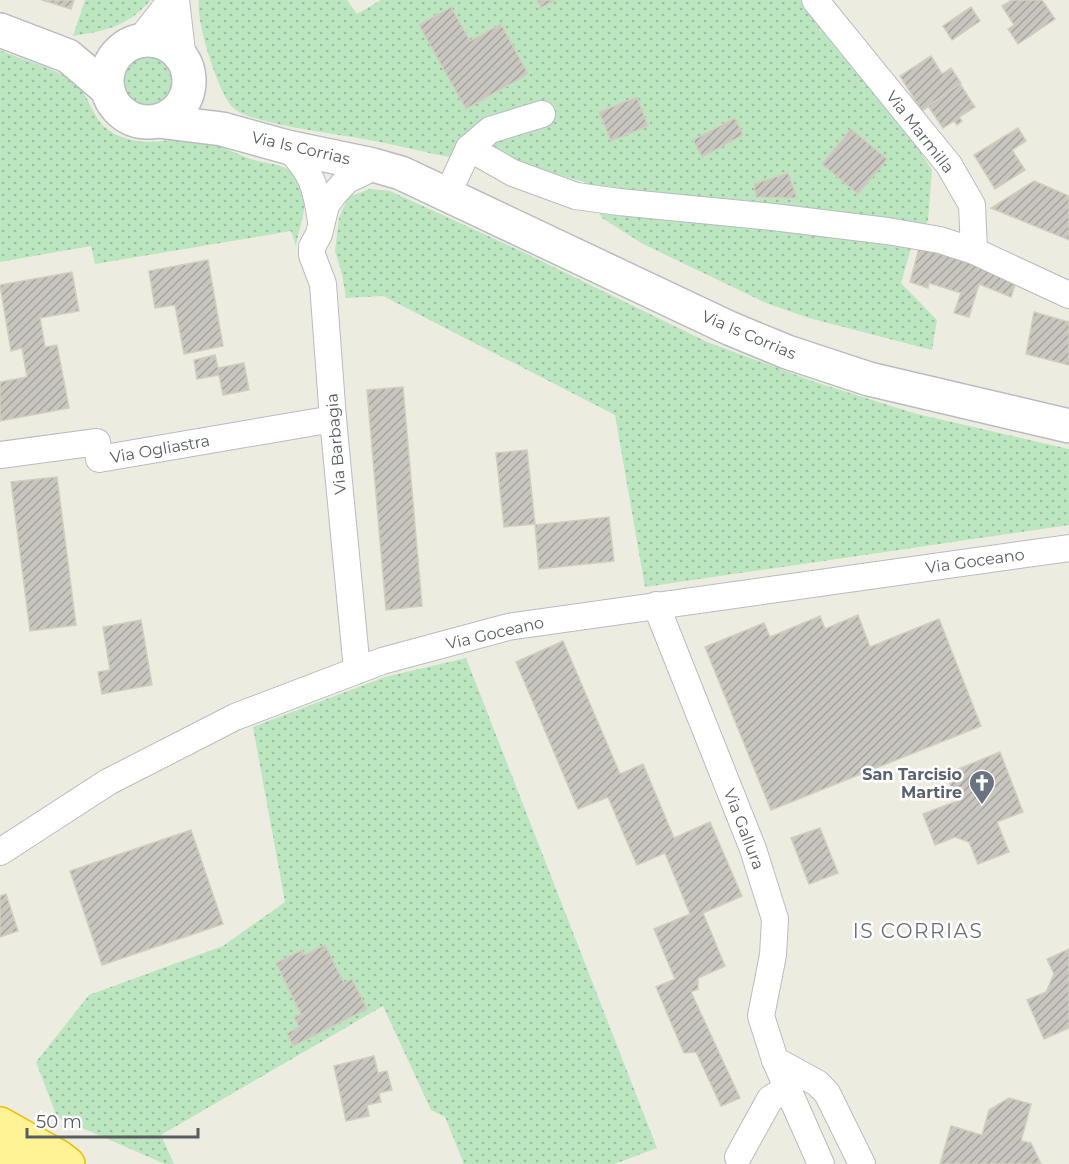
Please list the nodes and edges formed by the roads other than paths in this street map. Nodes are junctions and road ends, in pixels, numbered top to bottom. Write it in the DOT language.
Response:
graph roads {
  1 [pos="171,0"];
  2 [pos="176,0"];
  3 [pos="815,0"];
  4 [pos="0,30"];
  5 [pos="131,44"];
  6 [pos="68,56"];
  7 [pos="186,73"];
  8 [pos="108,90"];
  9 [pos="543,114"];
  10 [pos="158,121"];
  11 [pos="222,129"];
  12 [pos="287,147"];
  13 [pos="469,148"];
  14 [pos="373,165"];
  15 [pos="447,195"];
  16 [pos="321,222"];
  17 [pos="974,251"];
  18 [pos="1069,295"];
  19 [pos="333,419"];
  20 [pos="1069,426"];
  21 [pos="0,455"];
  22 [pos="1069,548"];
  23 [pos="656,605"];
  24 [pos="357,670"];
  25 [pos="0,852"];
  26 [pos="774,1060"];
  27 [pos="787,1088"];
  28 [pos="0,1124"];
  29 [pos="0,1152"];
  30 [pos="738,1157"];
  31 [pos="68,1162"];
  32 [pos="23,1164"];
  33 [pos="821,1164"];
  34 [pos="862,1164"];
  1 -- 5 [label="street"];
  2 -- 7 [label="street"];
  3 -- 17 [label="street, Via Marmilla"];
  4 -- 6 [label="street"];
  5 -- 6 [label="street"];
  5 -- 7 [label="street"];
  5 -- 8 [label="street"];
  6 -- 8 [label="street"];
  7 -- 10 [label="street"];
  7 -- 11 [label="street"];
  8 -- 10 [label="street"];
  9 -- 13 [label="street"];
  10 -- 11 [label="street, Via Is Corrias"];
  11 -- 12 [label="street, Via Is Corrias"];
  12 -- 14 [label="street, Via Is Corrias"];
  12 -- 16 [label="street"];
  13 -- 15 [label="street"];
  13 -- 17 [label="street"];
  14 -- 15 [label="street, Via Is Corrias"];
  14 -- 16 [label="street, Via Barbagia"];
  15 -- 20 [label="street, Via Is Corrias"];
  16 -- 19 [label="street, Via Barbagia"];
  17 -- 18 [label="street"];
  19 -- 21 [label="street, Via Ogliastra"];
  19 -- 24 [label="street, Via Barbagia"];
  22 -- 23 [label="street, Via Goceano"];
  23 -- 24 [label="street, Via Goceano"];
  23 -- 26 [label="street, Via Gallura"];
  24 -- 25 [label="street, Via Goceano"];
  26 -- 27 [label="street, Via Gallura"];
  26 -- 34 [label="street"];
  27 -- 30 [label="street"];
  27 -- 33 [label="street, Via Gallura"];
  28 -- 31 [label="highway"];
  29 -- 32 [label="highway"];
}
